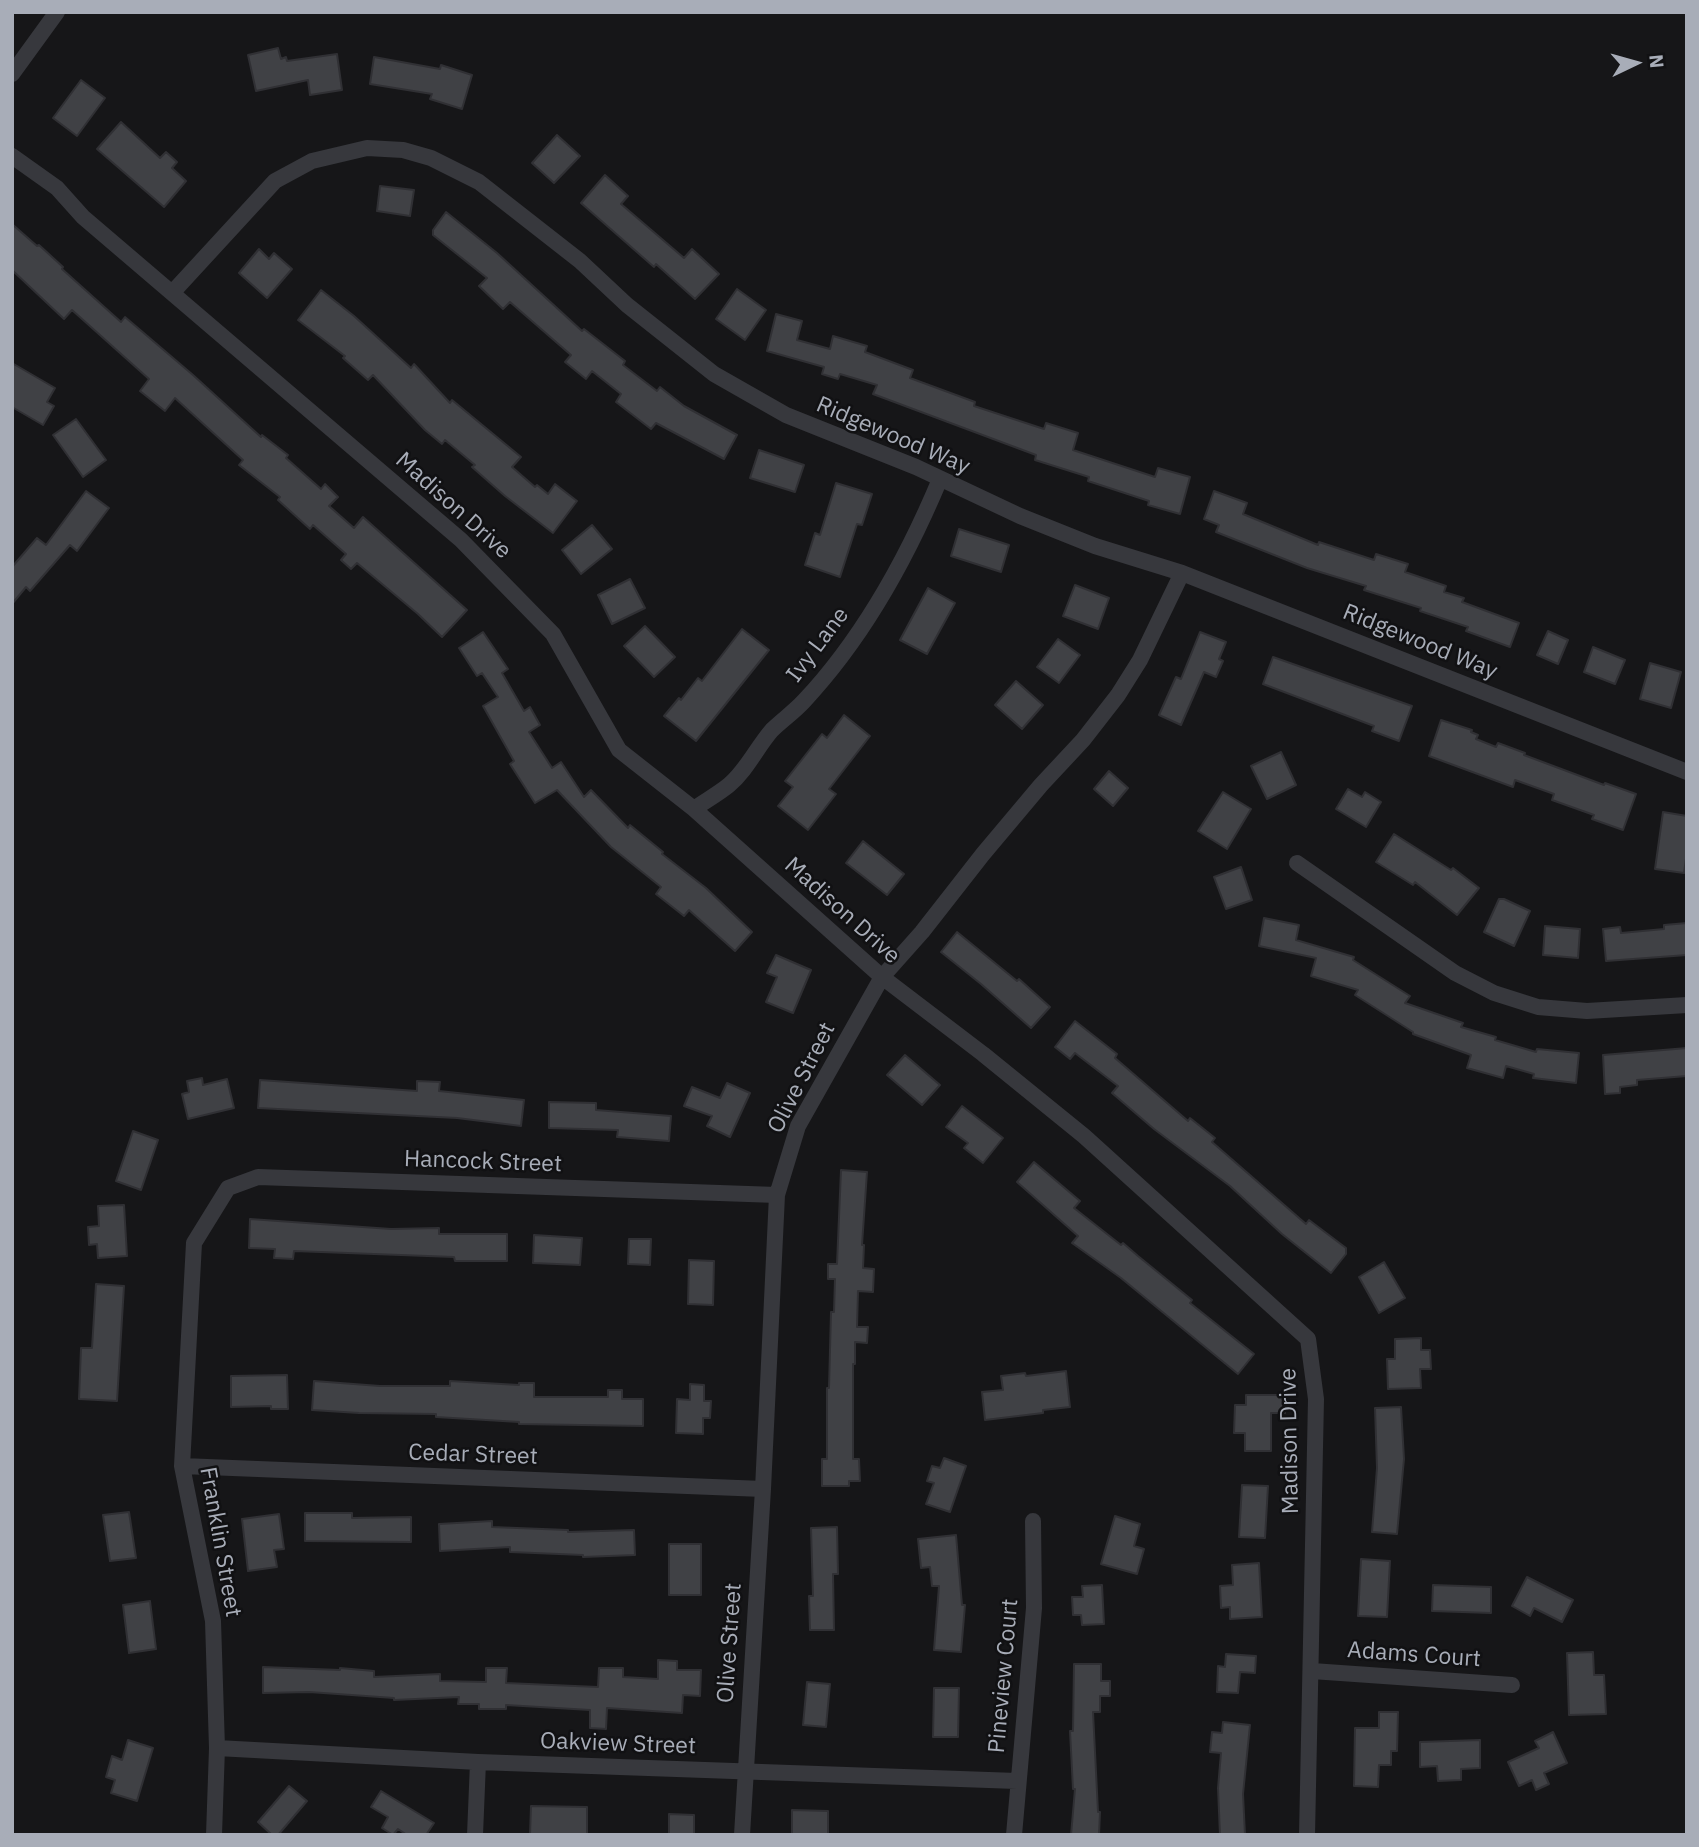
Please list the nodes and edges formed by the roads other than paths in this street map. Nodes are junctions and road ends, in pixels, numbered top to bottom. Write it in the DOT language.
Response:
graph roads {
  1 [pos="57,12"];
  2 [pos="12,74"];
  3 [pos="12,156"];
  4 [pos="172,293"];
  5 [pos="940,479"];
  6 [pos="1182,573"];
  7 [pos="1687,772"];
  8 [pos="694,809"];
  9 [pos="1297,863"];
  10 [pos="881,977"];
  11 [pos="1687,1004"];
  12 [pos="777,1195"];
  13 [pos="208,1220"];
  14 [pos="182,1466"];
  15 [pos="763,1489"];
  16 [pos="1033,1521"];
  17 [pos="1312,1671"];
  18 [pos="1512,1685"];
  19 [pos="217,1748"];
  20 [pos="478,1762"];
  21 [pos="745,1771"];
  22 [pos="1017,1782"];
  23 [pos="214,1835"];
  24 [pos="475,1835"];
  25 [pos="742,1835"];
  26 [pos="1014,1835"];
  27 [pos="1307,1835"];
  1 -- 2 [label="street"];
  3 -- 4 [label="street, Madison Drive"];
  4 -- 5 [label="street, Ridgewood Way"];
  4 -- 8 [label="street, Madison Drive"];
  5 -- 6 [label="street, Ridgewood Way"];
  5 -- 8 [label="street, Ivy Lane"];
  6 -- 7 [label="street, Ridgewood Way"];
  6 -- 10 [label="street, Olive Street"];
  8 -- 10 [label="street, Madison Drive"];
  9 -- 11 [label="street"];
  10 -- 12 [label="street, Olive Street"];
  10 -- 17 [label="street, Madison Drive"];
  12 -- 13 [label="street, Hancock Street"];
  12 -- 15 [label="street, Olive Street"];
  13 -- 14 [label="street, Franklin Street"];
  14 -- 15 [label="street, Cedar Street"];
  14 -- 19 [label="street, Franklin Street"];
  15 -- 21 [label="street, Olive Street"];
  16 -- 22 [label="street, Pineview Court"];
  17 -- 18 [label="street, Adams Court"];
  17 -- 27 [label="street, Madison Drive"];
  19 -- 20 [label="street, Oakview Street"];
  19 -- 23 [label="street, Franklin Street"];
  20 -- 21 [label="street, Oakview Street"];
  20 -- 24 [label="street"];
  21 -- 22 [label="street, Oakview Street"];
  21 -- 25 [label="street, Olive Street"];
  22 -- 26 [label="street, Pineview Court"];
}
